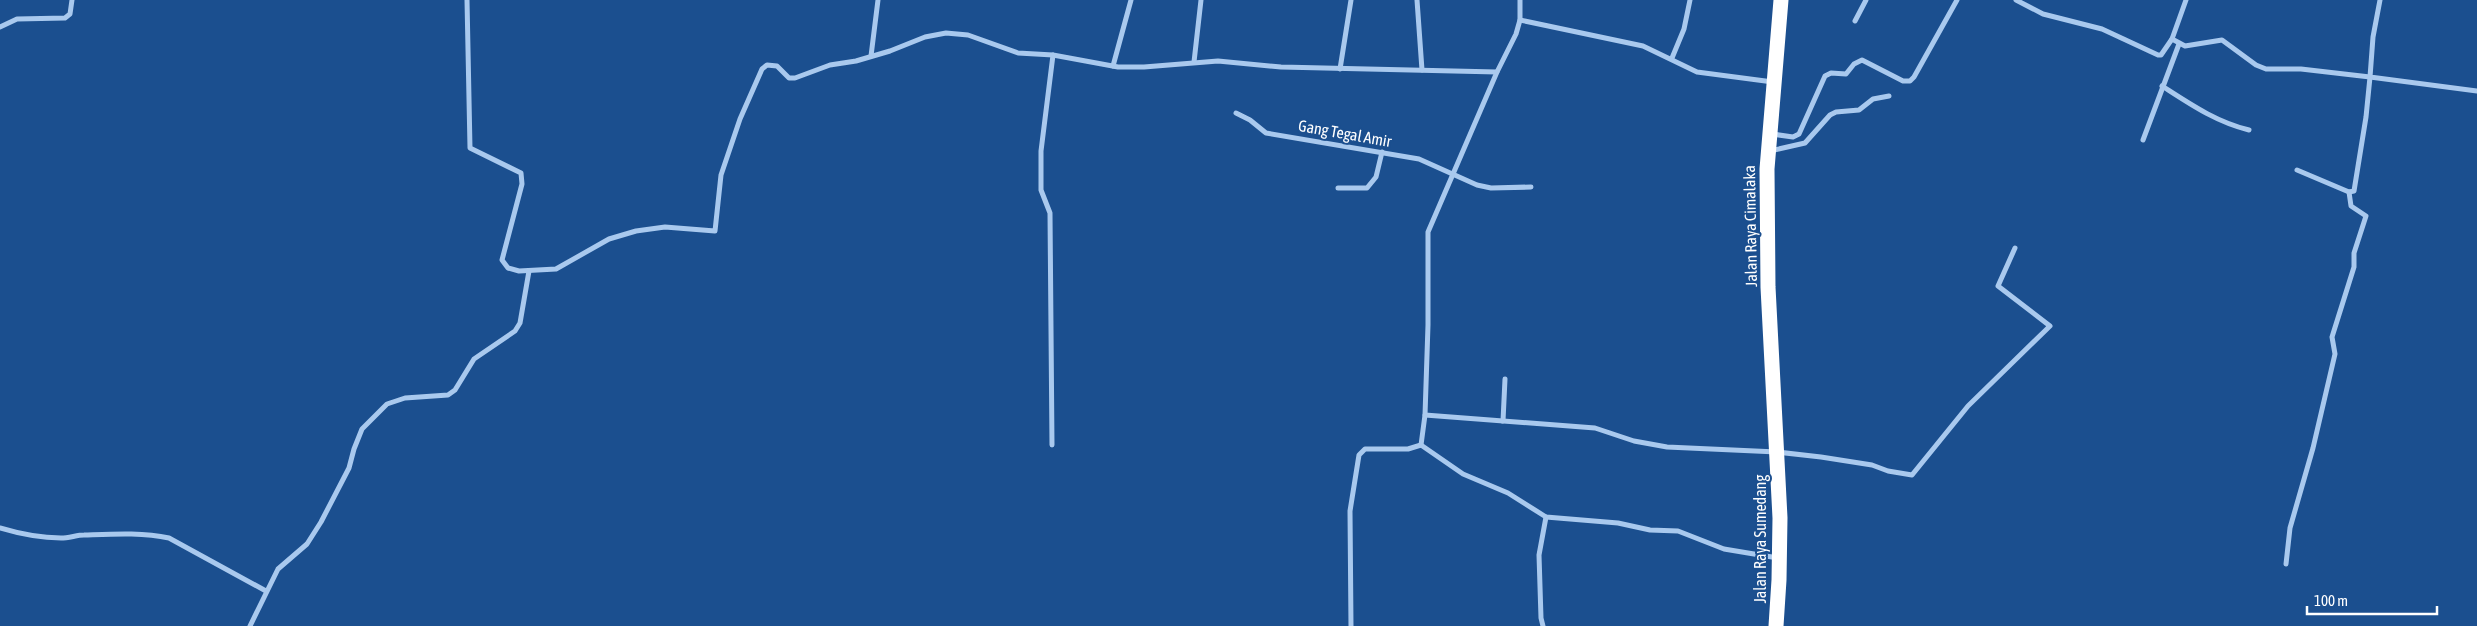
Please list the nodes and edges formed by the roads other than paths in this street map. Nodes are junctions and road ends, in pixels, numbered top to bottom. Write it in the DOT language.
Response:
graph roads {
  1 [pos="72,0"];
  2 [pos="467,0"];
  3 [pos="878,0"];
  4 [pos="1131,0"];
  5 [pos="1201,0"];
  6 [pos="1351,0"];
  7 [pos="1417,0"];
  8 [pos="1520,0"];
  9 [pos="1690,0"];
  10 [pos="1781,0"];
  11 [pos="1866,0"];
  12 [pos="1957,0"];
  13 [pos="2016,0"];
  14 [pos="2186,0"];
  15 [pos="2380,0"];
  16 [pos="1520,20"];
  17 [pos="1855,21"];
  18 [pos="0,27"];
  19 [pos="2172,38"];
  20 [pos="2179,44"];
  21 [pos="1053,55"];
  22 [pos="871,56"];
  23 [pos="1672,58"];
  24 [pos="1194,62"];
  25 [pos="1113,66"];
  26 [pos="1340,68"];
  27 [pos="1422,70"];
  28 [pos="1497,72"];
  29 [pos="2370,77"];
  30 [pos="1773,82"];
  31 [pos="2162,86"];
  32 [pos="2477,91"];
  33 [pos="1889,96"];
  34 [pos="1236,113"];
  35 [pos="2249,130"];
  36 [pos="1769,134"];
  37 [pos="2143,140"];
  38 [pos="1382,152"];
  39 [pos="1767,152"];
  40 [pos="2297,170"];
  41 [pos="1452,175"];
  42 [pos="1531,186"];
  43 [pos="1338,188"];
  44 [pos="2349,192"];
  45 [pos="2015,248"];
  46 [pos="529,271"];
  47 [pos="1505,380"];
  48 [pos="1425,415"];
  49 [pos="1503,421"];
  50 [pos="1052,445"];
  51 [pos="1421,446"];
  52 [pos="1777,452"];
  53 [pos="1546,517"];
  54 [pos="0,528"];
  55 [pos="1780,558"];
  56 [pos="2286,564"];
  57 [pos="266,590"];
  58 [pos="250,626"];
  59 [pos="1351,626"];
  60 [pos="1543,626"];
  61 [pos="1776,626"];
  1 -- 18 [label="street"];
  2 -- 46 [label="street"];
  3 -- 22 [label="street"];
  4 -- 25 [label="street"];
  5 -- 24 [label="street"];
  6 -- 26 [label="street"];
  7 -- 27 [label="street"];
  8 -- 16 [label="street"];
  9 -- 23 [label="street"];
  10 -- 30 [label="highway, Jalan Raya Cimalaka"];
  11 -- 17 [label="street"];
  12 -- 36 [label="street"];
  13 -- 19 [label="street"];
  14 -- 19 [label="street"];
  15 -- 29 [label="street"];
  16 -- 23 [label="street"];
  16 -- 28 [label="street"];
  19 -- 20 [label="street"];
  20 -- 29 [label="street"];
  20 -- 31 [label="street"];
  21 -- 22 [label="street"];
  21 -- 25 [label="street"];
  21 -- 50 [label="street"];
  22 -- 46 [label="street"];
  23 -- 30 [label="street"];
  24 -- 25 [label="street"];
  24 -- 26 [label="street"];
  26 -- 27 [label="street"];
  27 -- 28 [label="street"];
  28 -- 41 [label="street"];
  29 -- 32 [label="street"];
  29 -- 44 [label="street"];
  30 -- 36 [label="highway, Jalan Raya Cimalaka"];
  31 -- 35 [label="street"];
  31 -- 37 [label="street"];
  33 -- 39 [label="street"];
  34 -- 38 [label="street, Gang Tegal Amir"];
  36 -- 39 [label="highway, Jalan Raya Cimalaka"];
  38 -- 41 [label="street, Gang Tegal Amir"];
  38 -- 43 [label="street"];
  39 -- 52 [label="highway, Jalan Raya Cimalaka"];
  40 -- 44 [label="street"];
  41 -- 42 [label="street, Gang Tegal Amir"];
  41 -- 48 [label="street"];
  44 -- 56 [label="street"];
  45 -- 52 [label="street"];
  46 -- 57 [label="street"];
  47 -- 49 [label="street"];
  48 -- 49 [label="street"];
  48 -- 51 [label="street"];
  49 -- 52 [label="street"];
  51 -- 53 [label="street"];
  51 -- 59 [label="street"];
  52 -- 55 [label="highway, Jalan Raya Sumedang"];
  53 -- 55 [label="street"];
  53 -- 60 [label="street"];
  54 -- 57 [label="street"];
  55 -- 61 [label="highway, Jalan Raya Sumedang"];
  57 -- 58 [label="street"];
}
